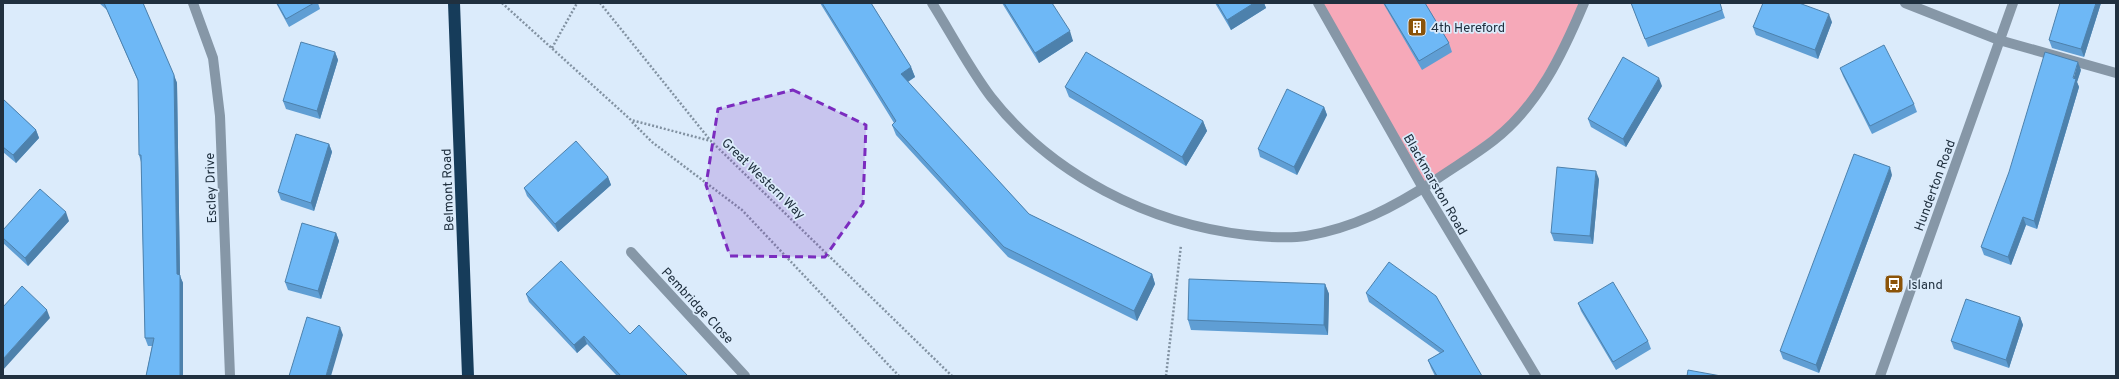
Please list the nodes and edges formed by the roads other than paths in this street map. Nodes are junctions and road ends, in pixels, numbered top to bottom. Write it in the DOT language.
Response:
graph roads {
  1 [pos="193,3"];
  2 [pos="454,3"];
  3 [pos="932,3"];
  4 [pos="1318,3"];
  5 [pos="1584,3"];
  6 [pos="1905,3"];
  7 [pos="2013,3"];
  8 [pos="1999,40"];
  9 [pos="2116,73"];
  10 [pos="1423,188"];
  11 [pos="631,252"];
  12 [pos="230,376"];
  13 [pos="468,376"];
  14 [pos="745,376"];
  15 [pos="1536,376"];
  16 [pos="1880,376"];
  1 -- 12 [label="street, Escley Drive"];
  2 -- 13 [label="highway, Belmont Road"];
  3 -- 10 [label="street"];
  4 -- 10 [label="street, Blackmarston Road"];
  5 -- 10 [label="street"];
  6 -- 8 [label="street"];
  7 -- 8 [label="street, Hunderton Road"];
  8 -- 9 [label="street"];
  8 -- 16 [label="street, Hunderton Road"];
  10 -- 15 [label="street, Blackmarston Road"];
  11 -- 14 [label="street, Pembridge Close"];
}
